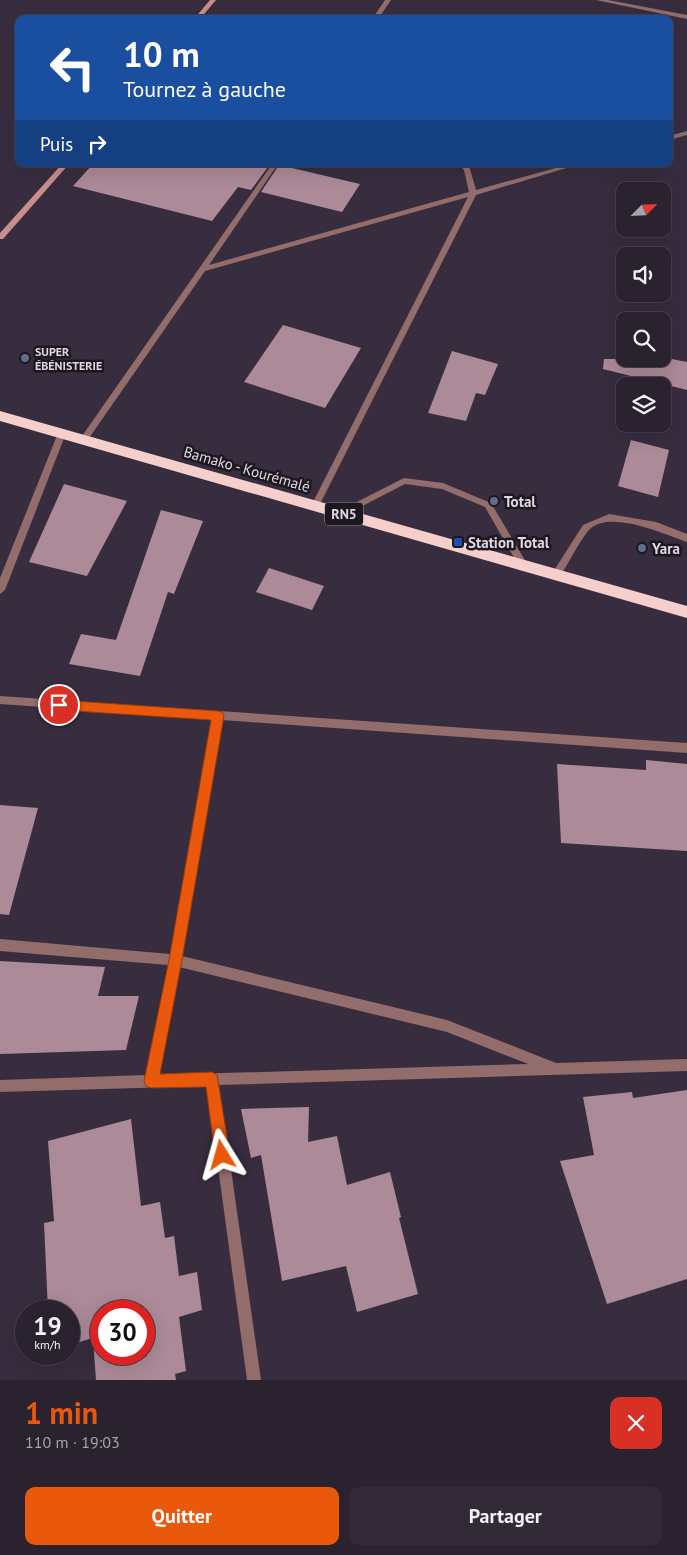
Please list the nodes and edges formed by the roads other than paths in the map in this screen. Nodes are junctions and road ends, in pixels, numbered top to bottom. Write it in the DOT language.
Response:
graph roads {
  1 [pos="214,0"];
  2 [pos="388,0"];
  3 [pos="599,0"];
  4 [pos="200,15"];
  5 [pos="378,15"];
  6 [pos="687,17"];
  7 [pos="687,133"];
  8 [pos="673,137"];
  9 [pos="63,167"];
  10 [pos="273,167"];
  11 [pos="465,167"];
  12 [pos="566,167"];
  13 [pos="473,193"];
  14 [pos="0,237"];
  15 [pos="202,269"];
  16 [pos="0,416"];
  17 [pos="62,433"];
  18 [pos="84,439"];
  19 [pos="316,506"];
  20 [pos="342,513"];
  21 [pos="687,538"];
  22 [pos="523,566"];
  23 [pos="556,575"];
  24 [pos="0,590"];
  25 [pos="687,612"];
  26 [pos="0,700"];
  27 [pos="218,716"];
  28 [pos="687,748"];
  29 [pos="0,945"];
  30 [pos="175,960"];
  31 [pos="687,1065"];
  32 [pos="558,1069"];
  33 [pos="212,1080"];
  34 [pos="151,1081"];
  35 [pos="0,1086"];
  36 [pos="254,1380"];
  1 -- 4 [label="street"];
  2 -- 5 [label="street"];
  3 -- 6 [label="street"];
  7 -- 8 [label="street"];
  9 -- 14 [label="street"];
  10 -- 15 [label="street"];
  11 -- 13 [label="street"];
  12 -- 13 [label="street"];
  13 -- 15 [label="street"];
  13 -- 19 [label="street"];
  15 -- 18 [label="street"];
  16 -- 17 [label="highway, Bamako - Kourémalé / RN5"];
  17 -- 18 [label="highway, Bamako - Kourémalé / RN5"];
  17 -- 24 [label="street"];
  18 -- 19 [label="highway, Bamako - Kourémalé / RN5"];
  19 -- 20 [label="highway, Bamako - Kourémalé / RN5"];
  20 -- 22 [label="highway, Bamako - Kourémalé / RN5"];
  20 -- 22 [label="street"];
  21 -- 23 [label="street"];
  22 -- 23 [label="highway, Bamako - Kourémalé / RN5"];
  23 -- 25 [label="highway, Bamako - Kourémalé / RN5"];
  26 -- 27 [label="street"];
  27 -- 28 [label="street"];
  27 -- 30 [label="street"];
  29 -- 30 [label="street"];
  30 -- 32 [label="street"];
  30 -- 34 [label="street"];
  31 -- 32 [label="street"];
  32 -- 33 [label="street"];
  33 -- 34 [label="street"];
  33 -- 36 [label="street"];
  34 -- 35 [label="street"];
}
